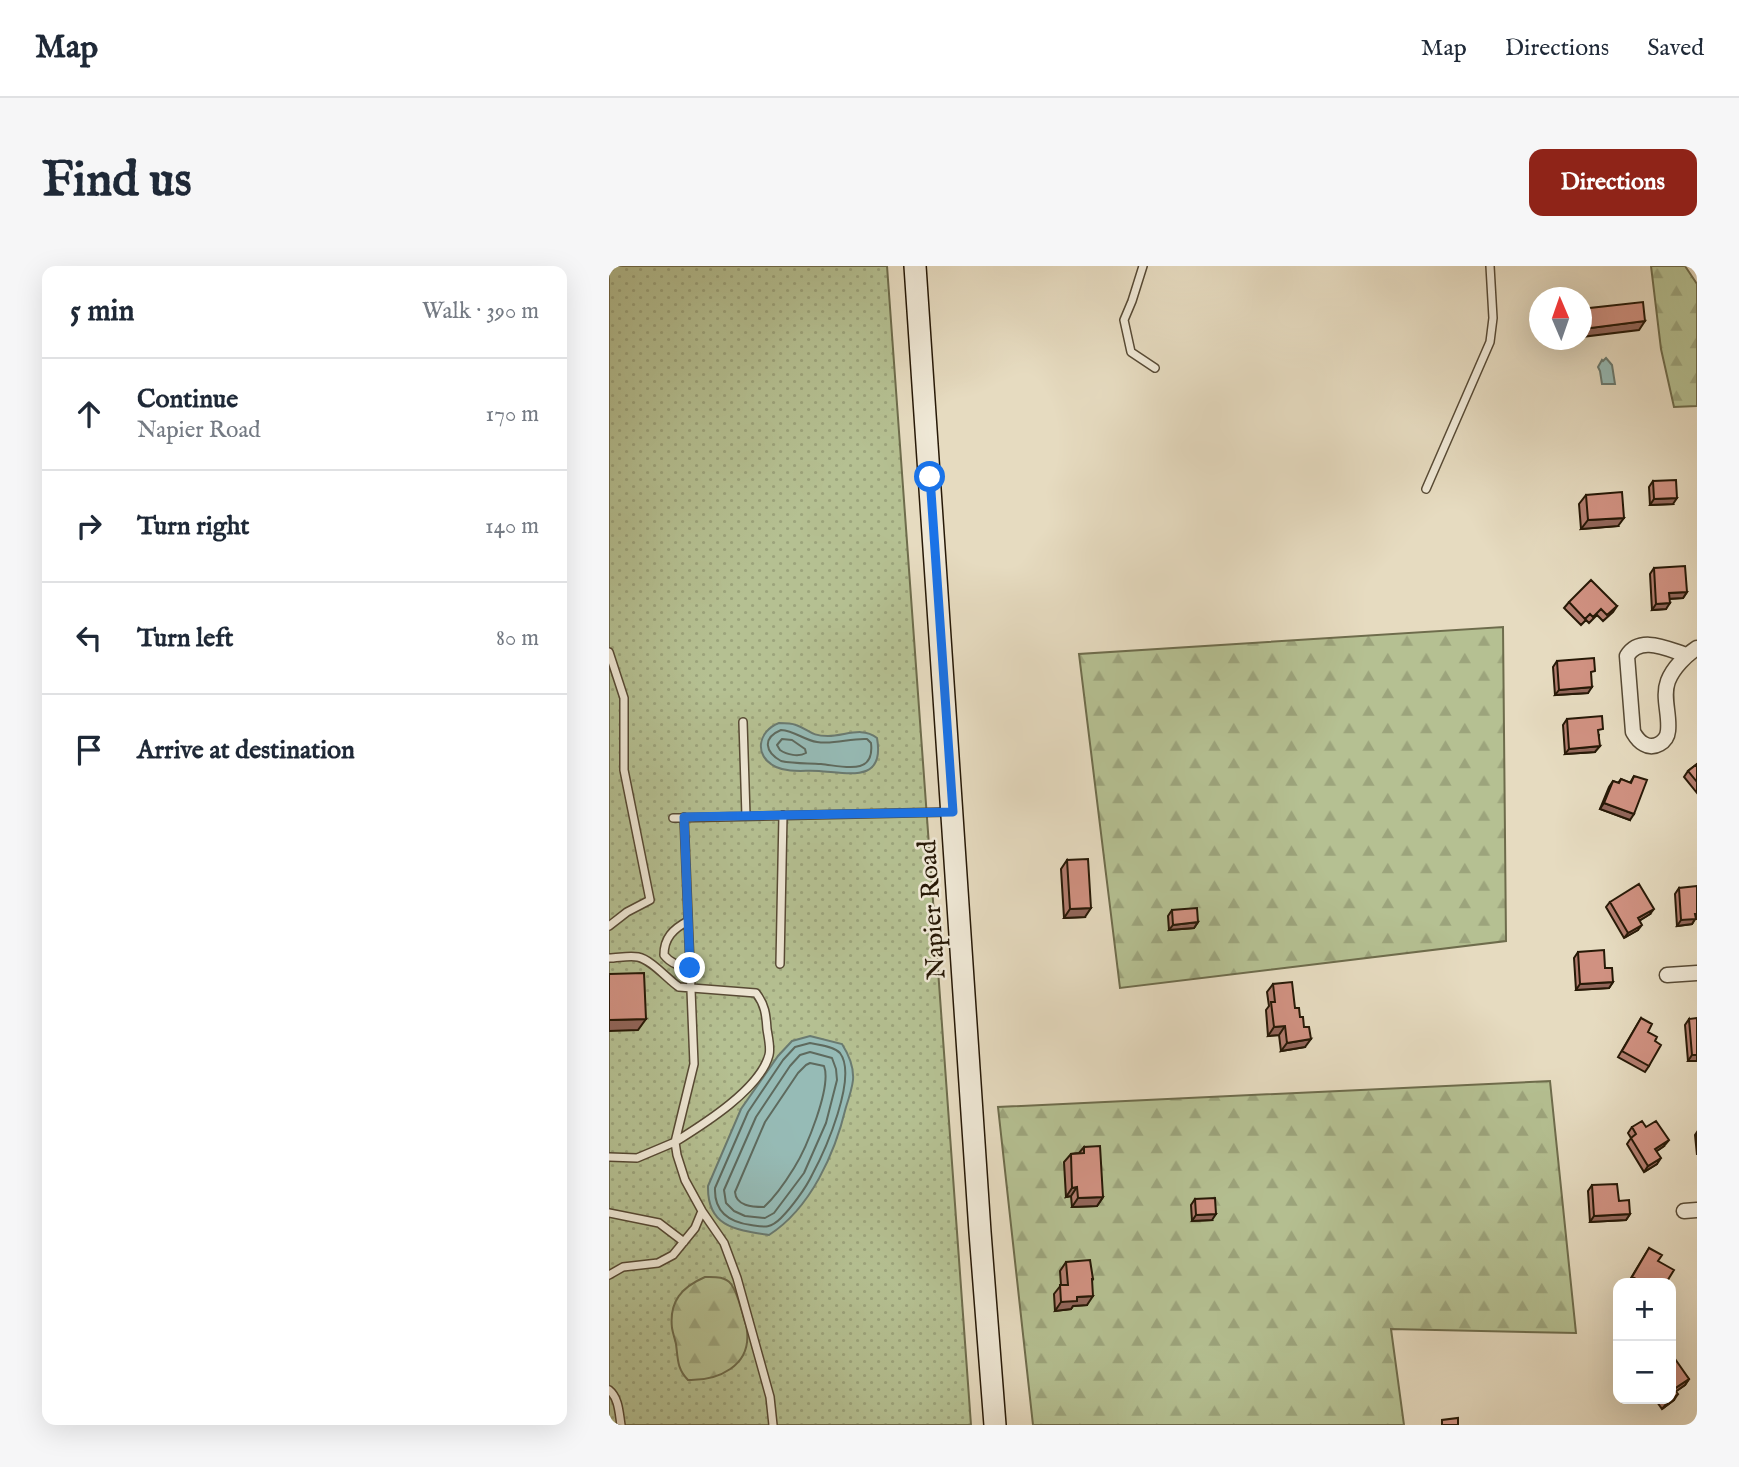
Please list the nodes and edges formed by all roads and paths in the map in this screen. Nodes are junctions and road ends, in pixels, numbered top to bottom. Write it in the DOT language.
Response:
graph roads {
  1 [pos="915,266"];
  2 [pos="1143,266"];
  3 [pos="1490,266"];
  4 [pos="1155,368"];
  5 [pos="1426,489"];
  6 [pos="1692,651"];
  7 [pos="609,652"];
  8 [pos="743,722"];
  9 [pos="953,812"];
  10 [pos="746,816"];
  11 [pos="783,816"];
  12 [pos="684,817"];
  13 [pos="673,818"];
  14 [pos="688,921"];
  15 [pos="609,926"];
  16 [pos="609,958"];
  17 [pos="780,964"];
  18 [pos="690,968"];
  19 [pos="1697,973"];
  20 [pos="1667,975"];
  21 [pos="691,989"];
  22 [pos="675,1142"];
  23 [pos="609,1157"];
  24 [pos="702,1211"];
  25 [pos="609,1213"];
  26 [pos="684,1242"];
  27 [pos="609,1275"];
  28 [pos="609,1390"];
  29 [pos="621,1425"];
  30 [pos="773,1425"];
  31 [pos="995,1425"];
  1 -- 9 [label="street, Napier Road"];
  2 -- 4 [label="lane"];
  3 -- 5 [label="lane"];
  6 -- 6 [label="street"];
  7 -- 15 [label="lane"];
  8 -- 10 [label="lane"];
  9 -- 11 [label="lane"];
  9 -- 31 [label="street, Napier Road"];
  10 -- 11 [label="lane"];
  10 -- 12 [label="lane"];
  11 -- 17 [label="lane"];
  12 -- 13 [label="lane"];
  12 -- 14 [label="lane"];
  14 -- 18 [label="lane"];
  14 -- 18 [label="lane"];
  16 -- 21 [label="lane"];
  18 -- 21 [label="lane"];
  19 -- 20 [label="street"];
  21 -- 22 [label="lane"];
  21 -- 22 [label="lane"];
  22 -- 23 [label="lane"];
  22 -- 24 [label="lane"];
  24 -- 26 [label="lane"];
  24 -- 30 [label="lane"];
  25 -- 26 [label="lane"];
  26 -- 27 [label="lane"];
  28 -- 29 [label="lane"];
}
